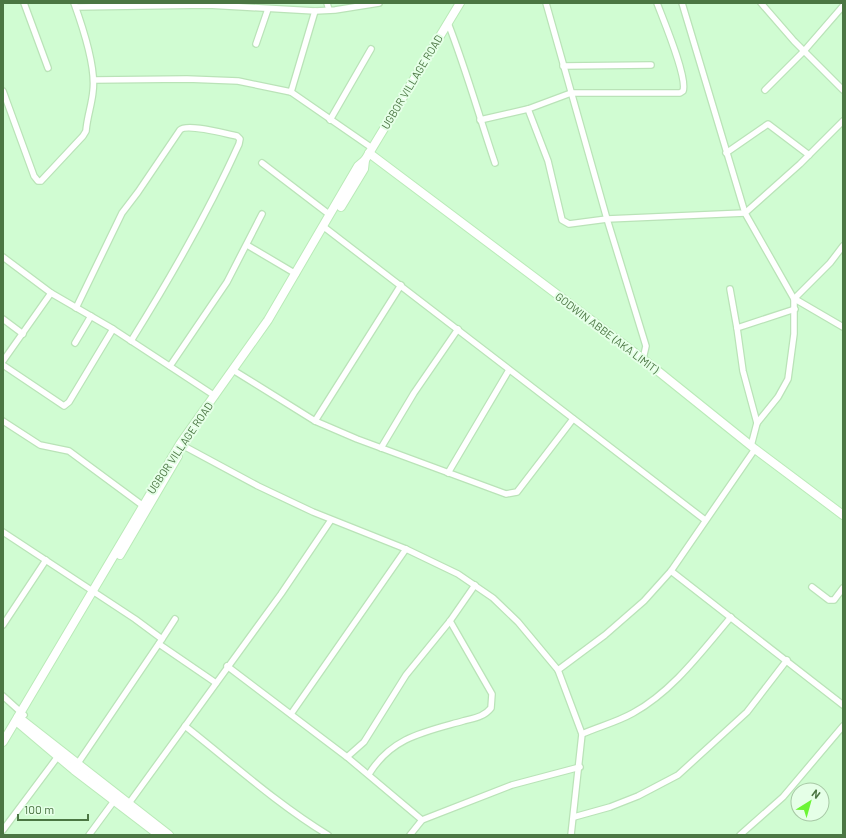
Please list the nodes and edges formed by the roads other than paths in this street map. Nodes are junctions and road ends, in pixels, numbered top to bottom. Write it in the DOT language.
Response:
graph roads {
  1 [pos="24,3"];
  2 [pos="327,3"];
  3 [pos="378,3"];
  4 [pos="460,3"];
  5 [pos="546,3"];
  6 [pos="657,3"];
  7 [pos="682,3"];
  8 [pos="761,3"];
  9 [pos="208,4"];
  10 [pos="75,5"];
  11 [pos="843,6"];
  12 [pos="268,8"];
  13 [pos="329,10"];
  14 [pos="315,11"];
  15 [pos="448,23"];
  16 [pos="256,44"];
  17 [pos="371,49"];
  18 [pos="804,51"];
  19 [pos="563,66"];
  20 [pos="651,66"];
  21 [pos="48,68"];
  22 [pos="94,80"];
  23 [pos="765,90"];
  24 [pos="843,90"];
  25 [pos="3,91"];
  26 [pos="291,92"];
  27 [pos="571,93"];
  28 [pos="528,110"];
  29 [pos="330,120"];
  30 [pos="480,120"];
  31 [pos="843,121"];
  32 [pos="370,150"];
  33 [pos="726,154"];
  34 [pos="809,155"];
  35 [pos="365,160"];
  36 [pos="262,163"];
  37 [pos="495,163"];
  38 [pos="745,213"];
  39 [pos="262,214"];
  40 [pos="330,216"];
  41 [pos="607,218"];
  42 [pos="326,228"];
  43 [pos="247,245"];
  44 [pos="843,246"];
  45 [pos="3,257"];
  46 [pos="296,274"];
  47 [pos="401,285"];
  48 [pos="730,290"];
  49 [pos="51,293"];
  50 [pos="795,299"];
  51 [pos="76,308"];
  52 [pos="795,309"];
  53 [pos="91,316"];
  54 [pos="3,320"];
  55 [pos="843,327"];
  56 [pos="737,328"];
  57 [pos="113,329"];
  58 [pos="458,330"];
  59 [pos="23,334"];
  60 [pos="131,341"];
  61 [pos="75,343"];
  62 [pos="643,358"];
  63 [pos="3,361"];
  64 [pos="3,365"];
  65 [pos="170,366"];
  66 [pos="509,370"];
  67 [pos="235,371"];
  68 [pos="215,396"];
  69 [pos="573,419"];
  70 [pos="3,421"];
  71 [pos="316,421"];
  72 [pos="757,423"];
  73 [pos="182,445"];
  74 [pos="753,445"];
  75 [pos="381,448"];
  76 [pos="448,473"];
  77 [pos="142,505"];
  78 [pos="843,510"];
  79 [pos="843,514"];
  80 [pos="331,520"];
  81 [pos="705,520"];
  82 [pos="4,534"];
  83 [pos="406,549"];
  84 [pos="46,560"];
  85 [pos="671,570"];
  86 [pos="475,585"];
  87 [pos="812,587"];
  88 [pos="843,588"];
  89 [pos="96,593"];
  90 [pos="731,617"];
  91 [pos="176,619"];
  92 [pos="450,621"];
  93 [pos="3,625"];
  94 [pos="161,641"];
  95 [pos="787,660"];
  96 [pos="227,666"];
  97 [pos="558,670"];
  98 [pos="216,683"];
  99 [pos="3,696"];
  100 [pos="843,705"];
  101 [pos="291,714"];
  102 [pos="20,718"];
  103 [pos="185,726"];
  104 [pos="843,726"];
  105 [pos="582,734"];
  106 [pos="3,742"];
  107 [pos="60,754"];
  108 [pos="347,757"];
  109 [pos="76,767"];
  110 [pos="580,767"];
  111 [pos="369,774"];
  112 [pos="114,801"];
  113 [pos="127,807"];
  114 [pos="574,817"];
  115 [pos="422,820"];
  116 [pos="3,830"];
  117 [pos="89,835"];
  118 [pos="159,835"];
  119 [pos="170,835"];
  120 [pos="328,835"];
  121 [pos="410,835"];
  122 [pos="571,835"];
  123 [pos="740,835"];
  1 -- 21 [label="street"];
  2 -- 13 [label="street"];
  3 -- 13 [label="street"];
  4 -- 15 [label="street, UGBOR VILLAGE ROAD"];
  5 -- 19 [label="street"];
  6 -- 27 [label="street"];
  7 -- 33 [label="street"];
  8 -- 18 [label="street"];
  9 -- 10 [label="street"];
  9 -- 12 [label="street"];
  10 -- 22 [label="street"];
  11 -- 18 [label="street"];
  12 -- 14 [label="street"];
  12 -- 16 [label="street"];
  13 -- 14 [label="street"];
  14 -- 26 [label="street"];
  15 -- 30 [label="street"];
  15 -- 32 [label="street, UGBOR VILLAGE ROAD"];
  17 -- 29 [label="street"];
  18 -- 23 [label="street"];
  18 -- 24 [label="street"];
  19 -- 20 [label="street"];
  19 -- 27 [label="street"];
  22 -- 25 [label="street"];
  22 -- 26 [label="street"];
  26 -- 29 [label="street"];
  27 -- 28 [label="street"];
  27 -- 41 [label="street"];
  28 -- 30 [label="street"];
  28 -- 41 [label="street"];
  29 -- 32 [label="street"];
  30 -- 37 [label="street"];
  31 -- 34 [label="street"];
  32 -- 35 [label="street, UGBOR VILLAGE ROAD"];
  32 -- 62 [label="street, GODWIN ABBE (AKA LIMIT)"];
  33 -- 34 [label="street"];
  33 -- 38 [label="street"];
  34 -- 38 [label="street"];
  35 -- 40 [label="street, UGBOR VILLAGE ROAD"];
  35 -- 42 [label="street, UGBOR VILLAGE ROAD"];
  36 -- 40 [label="street"];
  38 -- 41 [label="street"];
  38 -- 50 [label="street"];
  39 -- 43 [label="street"];
  40 -- 42 [label="street, UGBOR VILLAGE ROAD"];
  41 -- 62 [label="street"];
  42 -- 46 [label="street, UGBOR VILLAGE ROAD"];
  42 -- 47 [label="street"];
  42 -- 67 [label="street, UGBOR VILLAGE ROAD"];
  43 -- 46 [label="street"];
  43 -- 65 [label="street"];
  44 -- 50 [label="street"];
  45 -- 49 [label="street"];
  46 -- 67 [label="street, UGBOR VILLAGE ROAD"];
  47 -- 58 [label="street"];
  47 -- 71 [label="street"];
  48 -- 56 [label="street"];
  49 -- 51 [label="street"];
  49 -- 59 [label="street"];
  50 -- 52 [label="street"];
  50 -- 55 [label="street"];
  51 -- 53 [label="street"];
  51 -- 60 [label="street"];
  52 -- 56 [label="street"];
  52 -- 72 [label="street"];
  53 -- 57 [label="street"];
  53 -- 61 [label="street"];
  54 -- 59 [label="street"];
  56 -- 72 [label="street"];
  57 -- 60 [label="street"];
  57 -- 64 [label="street"];
  58 -- 66 [label="street"];
  58 -- 75 [label="street"];
  59 -- 63 [label="street"];
  60 -- 65 [label="street"];
  62 -- 74 [label="street, GODWIN ABBE (AKA LIMIT)"];
  65 -- 68 [label="street"];
  66 -- 69 [label="street"];
  66 -- 76 [label="street"];
  67 -- 68 [label="street, UGBOR VILLAGE ROAD"];
  67 -- 71 [label="street"];
  67 -- 73 [label="street, UGBOR VILLAGE ROAD"];
  68 -- 73 [label="street, UGBOR VILLAGE ROAD"];
  69 -- 76 [label="street"];
  69 -- 81 [label="street"];
  70 -- 77 [label="street"];
  71 -- 75 [label="street"];
  72 -- 74 [label="street"];
  73 -- 77 [label="street, UGBOR VILLAGE ROAD"];
  73 -- 80 [label="street"];
  73 -- 89 [label="street, UGBOR VILLAGE ROAD"];
  74 -- 78 [label="street, GODWIN ABBE (AKA LIMIT)"];
  74 -- 79 [label="street, GODWIN ABBE (AKA LIMIT)"];
  74 -- 81 [label="street"];
  75 -- 76 [label="street"];
  77 -- 89 [label="street, UGBOR VILLAGE ROAD"];
  80 -- 83 [label="street"];
  80 -- 96 [label="street"];
  81 -- 85 [label="street"];
  82 -- 84 [label="street"];
  83 -- 86 [label="street"];
  83 -- 101 [label="street"];
  84 -- 89 [label="street"];
  84 -- 93 [label="street"];
  85 -- 90 [label="street"];
  85 -- 97 [label="street"];
  86 -- 92 [label="street"];
  86 -- 97 [label="street"];
  87 -- 88 [label="street"];
  89 -- 94 [label="street"];
  89 -- 102 [label="street, UGBOR VILLAGE ROAD"];
  90 -- 95 [label="street"];
  90 -- 105 [label="street"];
  91 -- 94 [label="street"];
  92 -- 108 [label="street"];
  92 -- 111 [label="street"];
  94 -- 98 [label="street"];
  94 -- 109 [label="street"];
  95 -- 100 [label="street"];
  95 -- 114 [label="street"];
  96 -- 98 [label="street"];
  96 -- 101 [label="street"];
  97 -- 105 [label="street"];
  98 -- 103 [label="street"];
  99 -- 102 [label="street"];
  101 -- 108 [label="street"];
  102 -- 106 [label="street, UGBOR VILLAGE ROAD"];
  102 -- 107 [label="street"];
  103 -- 113 [label="street"];
  103 -- 120 [label="street"];
  104 -- 123 [label="street"];
  105 -- 110 [label="street"];
  107 -- 109 [label="street"];
  107 -- 116 [label="street"];
  108 -- 111 [label="street"];
  109 -- 112 [label="street"];
  109 -- 113 [label="street"];
  110 -- 114 [label="street"];
  110 -- 115 [label="street"];
  111 -- 115 [label="street"];
  112 -- 113 [label="street"];
  112 -- 117 [label="street"];
  113 -- 118 [label="street"];
  113 -- 119 [label="street"];
  114 -- 122 [label="street"];
  115 -- 121 [label="street"];
}
